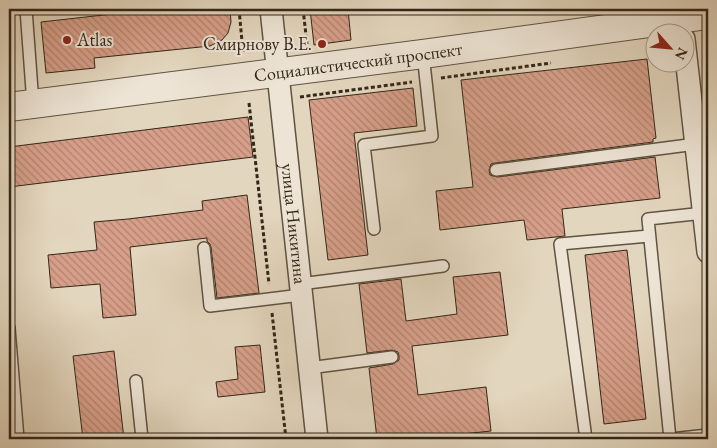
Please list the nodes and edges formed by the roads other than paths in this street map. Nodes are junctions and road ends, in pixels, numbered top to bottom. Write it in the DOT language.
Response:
graph roads {
  1 [pos="26,9"];
  2 [pos="270,9"];
  3 [pos="644,30"];
  4 [pos="425,67"];
  5 [pos="278,72"];
  6 [pos="691,72"];
  7 [pos="21,105"];
  8 [pos="696,144"];
  9 [pos="496,170"];
  10 [pos="705,190"];
  11 [pos="704,213"];
  12 [pos="374,229"];
  13 [pos="649,236"];
  14 [pos="204,248"];
  15 [pos="708,252"];
  16 [pos="443,266"];
  17 [pos="300,289"];
  18 [pos="9,328"];
  19 [pos="392,358"];
  20 [pos="309,368"];
  21 [pos="136,381"];
  22 [pos="708,435"];
  23 [pos="18,439"];
  24 [pos="142,439"];
  25 [pos="317,439"];
  26 [pos="586,439"];
  27 [pos="671,439"];
  1 -- 7 [label="lane"];
  2 -- 5 [label="street, улица Никитина"];
  3 -- 4 [label="street, Социалистический проспект"];
  4 -- 5 [label="street, Социалистический проспект"];
  4 -- 12 [label="lane"];
  5 -- 7 [label="street, Социалистический проспект"];
  5 -- 17 [label="street, улица Никитина"];
  6 -- 8 [label="street"];
  8 -- 9 [label="lane"];
  8 -- 10 [label="street"];
  10 -- 11 [label="street"];
  11 -- 13 [label="lane"];
  11 -- 15 [label="street"];
  13 -- 26 [label="lane"];
  13 -- 27 [label="lane"];
  14 -- 17 [label="lane"];
  16 -- 17 [label="lane"];
  17 -- 20 [label="street, улица Никитина"];
  18 -- 23 [label="lane"];
  19 -- 20 [label="lane"];
  20 -- 25 [label="street, улица Никитина"];
  21 -- 24 [label="lane"];
  22 -- 27 [label="lane"];
}
